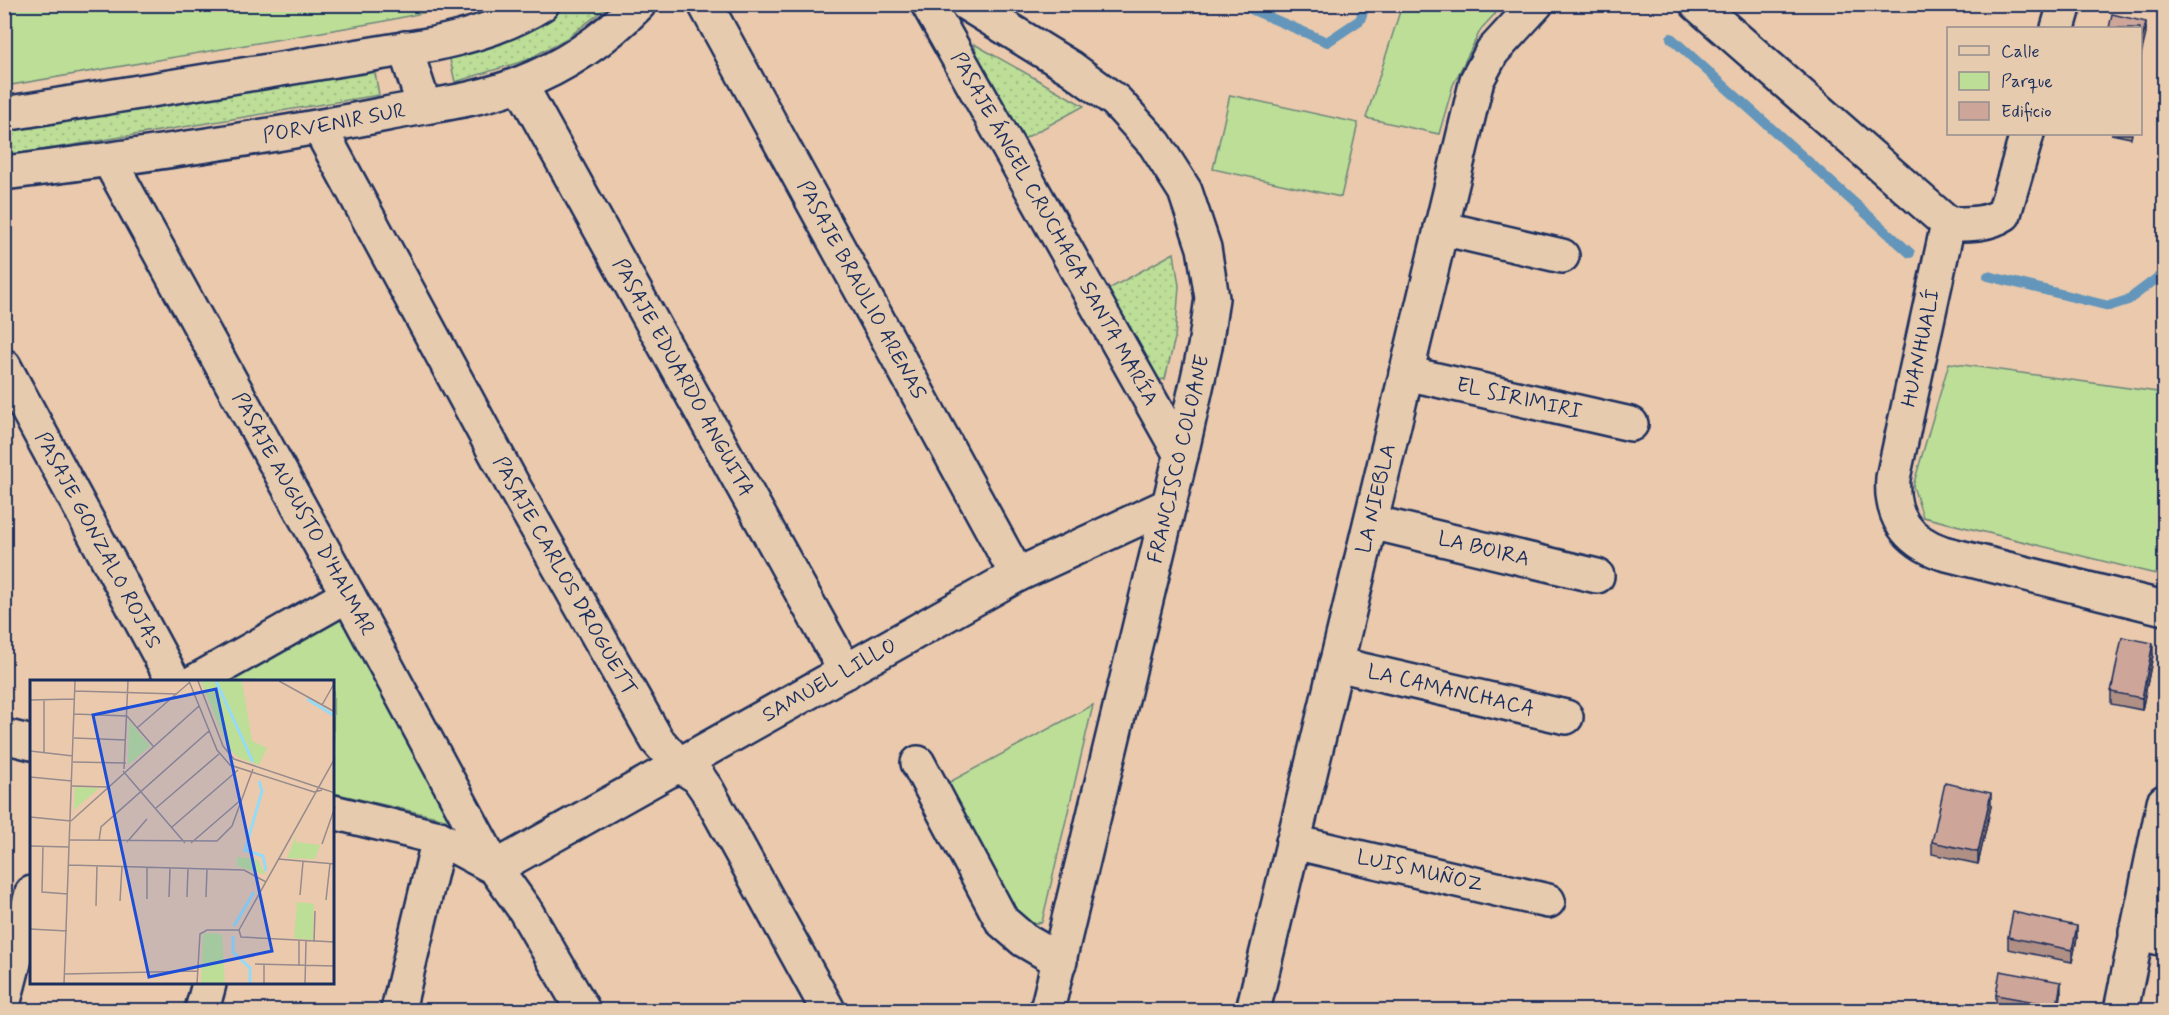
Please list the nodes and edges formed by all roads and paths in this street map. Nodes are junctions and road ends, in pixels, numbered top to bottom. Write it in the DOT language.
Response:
graph roads {
  1 [pos="542,4"];
  2 [pos="639,4"];
  3 [pos="705,4"];
  4 [pos="928,4"];
  5 [pos="968,4"];
  6 [pos="1536,4"];
  7 [pos="1697,4"];
  8 [pos="2065,4"];
  9 [pos="2058,27"];
  10 [pos="405,48"];
  11 [pos="520,84"];
  12 [pos="424,106"];
  13 [pos="4,114"];
  14 [pos="320,127"];
  15 [pos="2027,135"];
  16 [pos="109,160"];
  17 [pos="4,173"];
  18 [pos="1948,224"];
  19 [pos="1441,228"];
  20 [pos="1562,256"];
  21 [pos="4,366"];
  22 [pos="1406,373"];
  23 [pos="1631,424"];
  24 [pos="1180,455"];
  25 [pos="1169,505"];
  26 [pos="1371,522"];
  27 [pos="1017,575"];
  28 [pos="1597,576"];
  29 [pos="348,594"];
  30 [pos="2164,608"];
  31 [pos="1336,664"];
  32 [pos="846,672"];
  33 [pos="173,680"];
  34 [pos="198,680"];
  35 [pos="1566,717"];
  36 [pos="4,736"];
  37 [pos="30,742"];
  38 [pos="918,763"];
  39 [pos="679,765"];
  40 [pos="2164,802"];
  41 [pos="334,812"];
  42 [pos="439,838"];
  43 [pos="1293,843"];
  44 [pos="495,868"];
  45 [pos="30,901"];
  46 [pos="1548,901"];
  47 [pos="2150,935"];
  48 [pos="1060,961"];
  49 [pos="209,985"];
  50 [pos="4,1001"];
  51 [pos="202,1011"];
  52 [pos="398,1011"];
  53 [pos="583,1011"];
  54 [pos="828,1011"];
  55 [pos="1047,1011"];
  56 [pos="1253,1011"];
  57 [pos="2121,1011"];
  1 -- 10 [label="street"];
  2 -- 11 [label="street, PORVENIR SUR"];
  3 -- 27 [label="street, PASAJE BRAULIO ARENAS"];
  4 -- 24 [label="street, PASAJE ÁNGEL CRUCHAGA SANTA MARÍA"];
  5 -- 24 [label="street, FRANCISCO COLOANE"];
  6 -- 19 [label="street, LA NIEBLA"];
  7 -- 18 [label="street"];
  8 -- 9 [label="street"];
  10 -- 12 [label="street"];
  10 -- 13 [label="street"];
  11 -- 12 [label="street, PORVENIR SUR"];
  11 -- 32 [label="street, PASAJE EDUARDO ANGUITA"];
  12 -- 14 [label="street, PORVENIR SUR"];
  14 -- 16 [label="street, PORVENIR SUR"];
  14 -- 39 [label="street, PASAJE CARLOS DROGUETT"];
  15 -- 18 [label="street"];
  16 -- 17 [label="street, PORVENIR SUR"];
  16 -- 29 [label="street, PASAJE AUGUSTO D'HALMAR"];
  18 -- 30 [label="street, HUANHUALÍ"];
  19 -- 20 [label="street"];
  19 -- 22 [label="street, LA NIEBLA"];
  21 -- 33 [label="street, PASAJE GONZALO ROJAS"];
  22 -- 23 [label="street, EL SIRIMIRI"];
  22 -- 26 [label="street, LA NIEBLA"];
  24 -- 25 [label="street, FRANCISCO COLOANE"];
  25 -- 27 [label="street, SAMUEL LILLO"];
  25 -- 48 [label="street, FRANCISCO COLOANE"];
  26 -- 28 [label="street, LA BOIRA"];
  26 -- 31 [label="street, LA NIEBLA"];
  27 -- 32 [label="street, SAMUEL LILLO"];
  29 -- 34 [label="street"];
  29 -- 44 [label="street, PASAJE AUGUSTO D'HALMAR"];
  31 -- 35 [label="street, LA CAMANCHACA"];
  31 -- 43 [label="street, LA NIEBLA"];
  32 -- 39 [label="street, SAMUEL LILLO"];
  36 -- 37 [label="street"];
  38 -- 48 [label="street"];
  39 -- 44 [label="street, SAMUEL LILLO"];
  39 -- 54 [label="street, PASAJE CARLOS DROGUETT"];
  40 -- 47 [label="street"];
  41 -- 42 [label="street"];
  42 -- 44 [label="street"];
  42 -- 52 [label="street"];
  43 -- 46 [label="street, LUIS MUÑOZ"];
  43 -- 56 [label="street, LA NIEBLA"];
  44 -- 53 [label="street, PASAJE AUGUSTO D'HALMAR"];
  45 -- 50 [label="street"];
  47 -- 57 [label="street"];
  48 -- 55 [label="street, FRANCISCO COLOANE"];
  49 -- 51 [label="street"];
}
